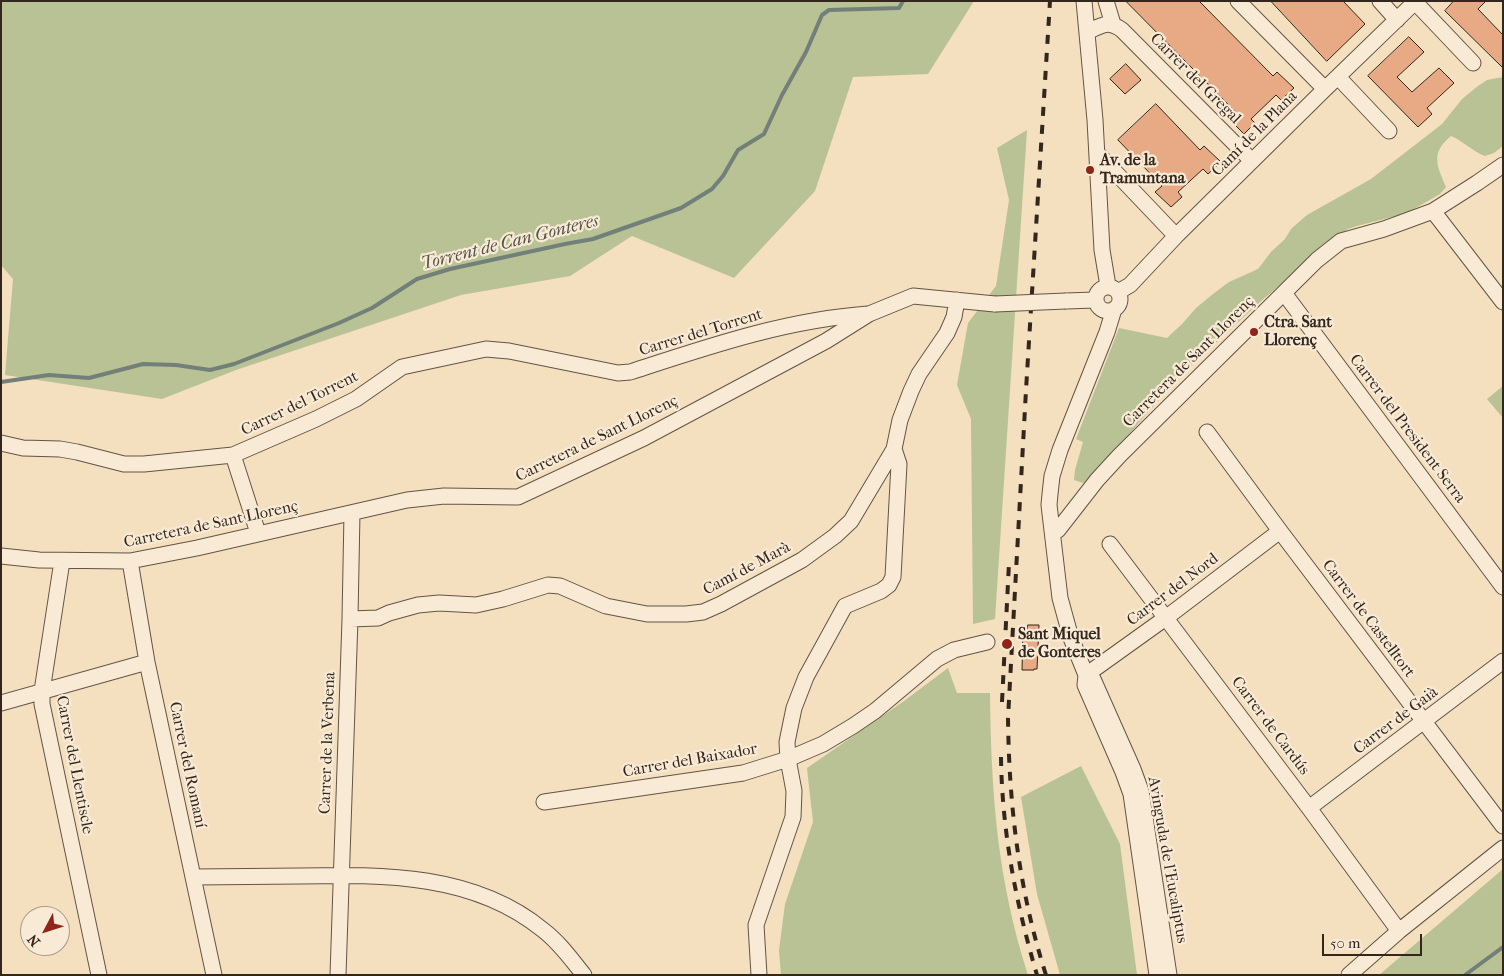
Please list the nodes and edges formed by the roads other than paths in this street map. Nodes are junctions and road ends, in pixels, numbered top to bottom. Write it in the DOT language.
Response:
graph roads {
  1 [pos="1084,1"];
  2 [pos="1106,1"];
  3 [pos="1238,1"];
  4 [pos="1380,1"];
  5 [pos="1416,2"];
  6 [pos="1397,20"];
  7 [pos="1113,24"];
  8 [pos="1087,32"];
  9 [pos="1473,63"];
  10 [pos="1338,77"];
  11 [pos="1326,89"];
  12 [pos="1389,131"];
  13 [pos="1098,152"];
  14 [pos="1252,162"];
  15 [pos="1503,165"];
  16 [pos="1131,189"];
  17 [pos="1101,205"];
  18 [pos="1433,211"];
  19 [pos="1176,236"];
  20 [pos="1113,289"];
  21 [pos="1284,293"];
  22 [pos="958,300"];
  23 [pos="1503,302"];
  24 [pos="1104,306"];
  25 [pos="869,314"];
  26 [pos="1206,432"];
  27 [pos="1,443"];
  28 [pos="894,448"];
  29 [pos="233,455"];
  30 [pos="352,513"];
  31 [pos="1280,531"];
  32 [pos="1052,532"];
  33 [pos="258,533"];
  34 [pos="1110,544"];
  35 [pos="1,556"];
  36 [pos="62,561"];
  37 [pos="130,561"];
  38 [pos="1503,587"];
  39 [pos="1167,617"];
  40 [pos="350,618"];
  41 [pos="987,642"];
  42 [pos="1503,661"];
  43 [pos="147,662"];
  44 [pos="1086,675"];
  45 [pos="42,692"];
  46 [pos="1,703"];
  47 [pos="1424,721"];
  48 [pos="788,759"];
  49 [pos="544,802"];
  50 [pos="1309,808"];
  51 [pos="1503,826"];
  52 [pos="1503,848"];
  53 [pos="340,875"];
  54 [pos="194,877"];
  55 [pos="1399,931"];
  56 [pos="100,975"];
  57 [pos="214,975"];
  58 [pos="338,975"];
  59 [pos="584,975"];
  60 [pos="759,975"];
  61 [pos="1157,975"];
  62 [pos="1169,975"];
  63 [pos="1349,975"];
  1 -- 8 [label="street"];
  2 -- 7 [label="street"];
  3 -- 11 [label="street"];
  4 -- 6 [label="street"];
  5 -- 6 [label="street, Camí de la Plana"];
  5 -- 9 [label="street"];
  6 -- 10 [label="street, Camí de la Plana"];
  7 -- 8 [label="street"];
  7 -- 14 [label="street, Carrer del Gregal"];
  8 -- 13 [label="street"];
  10 -- 11 [label="street, Camí de la Plana"];
  10 -- 12 [label="street"];
  11 -- 14 [label="street, Camí de la Plana"];
  13 -- 16 [label="street"];
  13 -- 17 [label="street"];
  14 -- 19 [label="street, Camí de la Plana"];
  15 -- 18 [label="street, Carretera de Sant Llorenç"];
  16 -- 17 [label="street"];
  16 -- 19 [label="street"];
  17 -- 20 [label="street"];
  18 -- 21 [label="street, Carretera de Sant Llorenç"];
  18 -- 23 [label="street"];
  19 -- 20 [label="street, Camí de la Plana"];
  20 -- 24 [label="street"];
  20 -- 24 [label="street, Camí de la Plana"];
  21 -- 32 [label="street, Carretera de Sant Llorenç"];
  21 -- 38 [label="street, Carrer del President Serra"];
  22 -- 24 [label="street, Carretera de Sant Llorenç, bridge"];
  22 -- 25 [label="street, Carretera de Sant Llorenç"];
  22 -- 28 [label="street, Camí de Marà"];
  24 -- 32 [label="street"];
  25 -- 29 [label="street, Carrer del Torrent"];
  25 -- 30 [label="street, Carretera de Sant Llorenç"];
  26 -- 31 [label="street, Carrer de Castelltort"];
  27 -- 29 [label="street, Carrer del Torrent"];
  28 -- 40 [label="street, Camí de Marà"];
  28 -- 48 [label="street"];
  29 -- 33 [label="street"];
  30 -- 33 [label="street, Carretera de Sant Llorenç"];
  30 -- 40 [label="street, Carrer de la Verbena"];
  31 -- 39 [label="street, Carrer del Nord"];
  31 -- 47 [label="street, Carrer de Castelltort"];
  32 -- 44 [label="street, Avinguda de l'Eucaliptus"];
  33 -- 37 [label="street, Carretera de Sant Llorenç"];
  34 -- 39 [label="street, Carrer de Cardús"];
  35 -- 36 [label="street, Carretera de Sant Llorenç"];
  36 -- 37 [label="street, Carretera de Sant Llorenç"];
  36 -- 45 [label="street, Carrer del Llentiscle"];
  37 -- 43 [label="street, Carrer del Romaní"];
  39 -- 44 [label="street, Carrer del Nord"];
  39 -- 50 [label="street, Carrer de Cardús"];
  40 -- 53 [label="street, Carrer de la Verbena"];
  41 -- 48 [label="street, Carrer del Baixador"];
  42 -- 47 [label="street, Carrer de Gaià"];
  43 -- 45 [label="street"];
  43 -- 54 [label="street, Carrer del Romaní"];
  44 -- 61 [label="street, Avinguda de l'Eucaliptus"];
  44 -- 62 [label="street, Avinguda de l'Eucaliptus"];
  45 -- 46 [label="street"];
  45 -- 56 [label="street, Carrer del Llentiscle"];
  47 -- 50 [label="street, Carrer de Gaià"];
  47 -- 51 [label="street, Carrer de Castelltort"];
  48 -- 49 [label="street, Carrer del Baixador"];
  48 -- 60 [label="street"];
  50 -- 55 [label="street, Carrer de Cardús"];
  52 -- 55 [label="street"];
  53 -- 54 [label="street"];
  53 -- 58 [label="street, Carrer de la Verbena"];
  53 -- 59 [label="street"];
  54 -- 57 [label="street, Carrer del Romaní"];
  55 -- 63 [label="street"];
}
